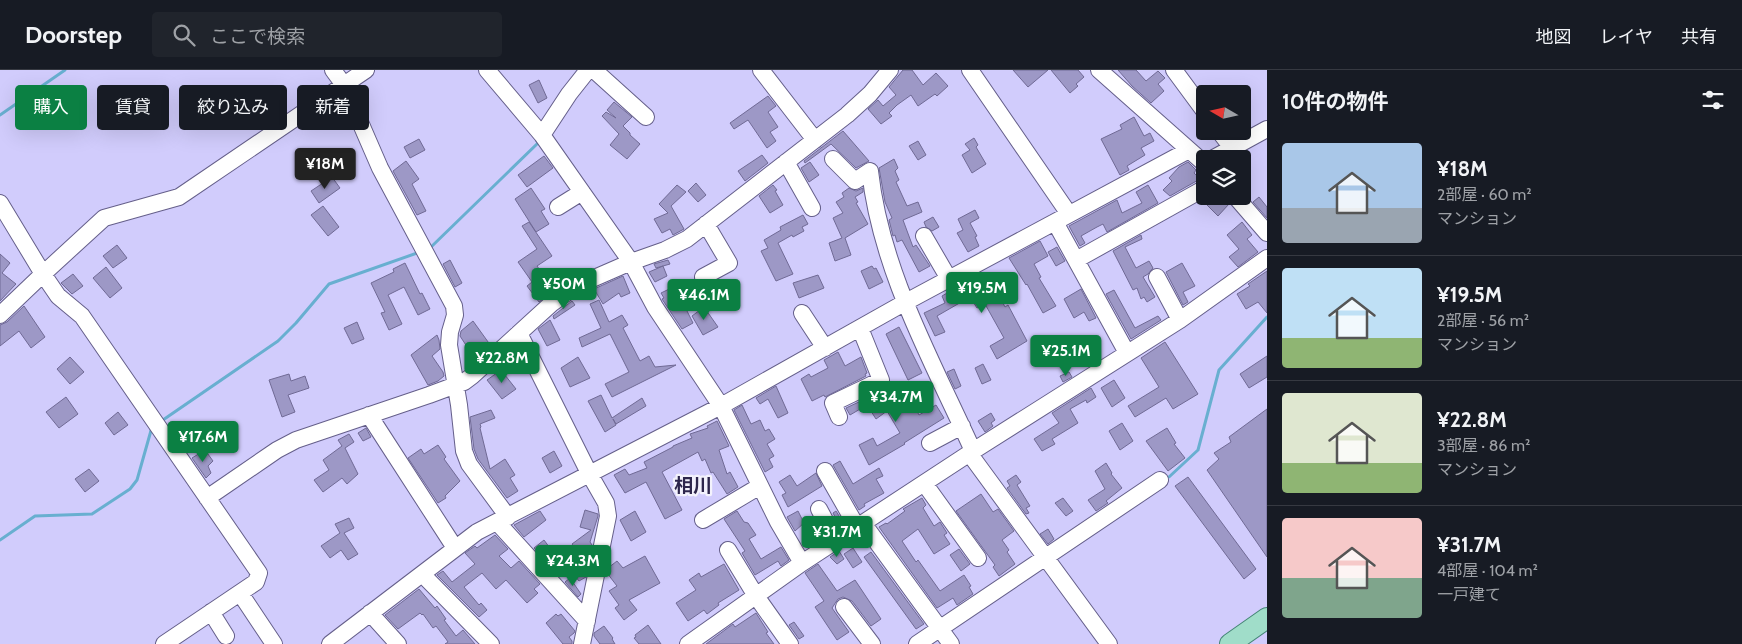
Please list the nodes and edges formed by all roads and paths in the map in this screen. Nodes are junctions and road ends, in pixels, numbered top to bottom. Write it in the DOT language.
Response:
graph roads {
  1 [pos="333,70"];
  2 [pos="366,70"];
  3 [pos="588,70"];
  4 [pos="594,70"];
  5 [pos="761,70"];
  6 [pos="890,70"];
  7 [pos="970,70"];
  8 [pos="1099,70"];
  9 [pos="1174,70"];
  10 [pos="489,72"];
  11 [pos="344,85"];
  12 [pos="1196,100"];
  13 [pos="297,117"];
  14 [pos="646,118"];
  15 [pos="1267,129"];
  16 [pos="364,130"];
  17 [pos="542,135"];
  18 [pos="815,140"];
  19 [pos="1226,140"];
  20 [pos="1232,149"];
  21 [pos="1189,150"];
  22 [pos="1196,155"];
  23 [pos="833,159"];
  24 [pos="786,162"];
  25 [pos="582,192"];
  26 [pos="1196,193"];
  27 [pos="0,203"];
  28 [pos="1243,205"];
  29 [pos="558,207"];
  30 [pos="812,208"];
  31 [pos="1062,218"];
  32 [pos="706,224"];
  33 [pos="1267,233"];
  34 [pos="924,236"];
  35 [pos="1267,258"];
  36 [pos="1076,260"];
  37 [pos="631,262"];
  38 [pos="42,274"];
  39 [pos="1157,277"];
  40 [pos="949,279"];
  41 [pos="709,292"];
  42 [pos="904,303"];
  43 [pos="802,313"];
  44 [pos="0,315"];
  45 [pos="1180,320"];
  46 [pos="860,328"];
  47 [pos="519,333"];
  48 [pos="825,348"];
  49 [pos="1127,354"];
  50 [pos="456,385"];
  51 [pos="721,406"];
  52 [pos="830,410"];
  53 [pos="369,416"];
  54 [pos="962,426"];
  55 [pos="930,443"];
  56 [pos="971,452"];
  57 [pos="825,471"];
  58 [pos="590,475"];
  59 [pos="1160,480"];
  60 [pos="924,483"];
  61 [pos="760,486"];
  62 [pos="207,498"];
  63 [pos="819,509"];
  64 [pos="503,520"];
  65 [pos="703,520"];
  66 [pos="860,525"];
  67 [pos="836,541"];
  68 [pos="455,548"];
  69 [pos="728,550"];
  70 [pos="978,558"];
  71 [pos="1046,558"];
  72 [pos="802,563"];
  73 [pos="422,574"];
  74 [pos="240,593"];
  75 [pos="756,596"];
  76 [pos="844,607"];
  77 [pos="211,612"];
  78 [pos="370,613"];
  79 [pos="1267,618"];
  80 [pos="586,621"];
  81 [pos="940,628"];
  82 [pos="226,636"];
  83 [pos="164,644"];
  84 [pos="274,644"];
  85 [pos="330,644"];
  86 [pos="398,644"];
  87 [pos="491,644"];
  88 [pos="582,644"];
  89 [pos="688,644"];
  90 [pos="790,644"];
  91 [pos="872,644"];
  92 [pos="917,644"];
  93 [pos="951,644"];
  94 [pos="1109,644"];
  95 [pos="1230,644"];
  1 -- 11 [label="street"];
  2 -- 11 [label="street"];
  3 -- 17 [label="street"];
  4 -- 14 [label="street"];
  5 -- 18 [label="street"];
  6 -- 18 [label="street"];
  7 -- 31 [label="street"];
  8 -- 21 [label="street"];
  9 -- 12 [label="street"];
  10 -- 17 [label="street"];
  13 -- 38 [label="street"];
  15 -- 20 [label="street"];
  16 -- 50 [label="street"];
  17 -- 25 [label="street"];
  18 -- 24 [label="street"];
  19 -- 20 [label="street"];
  21 -- 22 [label="street"];
  21 -- 31 [label="street"];
  23 -- 42 [label="street"];
  24 -- 30 [label="street"];
  24 -- 32 [label="street"];
  25 -- 29 [label="street"];
  25 -- 37 [label="street"];
  26 -- 36 [label="street"];
  27 -- 38 [label="street"];
  28 -- 33 [label="street"];
  31 -- 36 [label="street"];
  31 -- 40 [label="street"];
  32 -- 37 [label="street"];
  32 -- 41 [label="street"];
  34 -- 40 [label="street"];
  35 -- 45 [label="street"];
  36 -- 49 [label="street"];
  37 -- 47 [label="street"];
  37 -- 51 [label="street"];
  38 -- 44 [label="street"];
  38 -- 62 [label="street"];
  39 -- 45 [label="street"];
  40 -- 42 [label="street"];
  42 -- 46 [label="street"];
  42 -- 54 [label="street"];
  43 -- 48 [label="street"];
  45 -- 49 [label="street"];
  46 -- 48 [label="street"];
  46 -- 52 [label="street"];
  47 -- 50 [label="street"];
  47 -- 58 [label="street"];
  48 -- 51 [label="street"];
  49 -- 56 [label="street"];
  50 -- 53 [label="street"];
  50 -- 64 [label="street"];
  51 -- 58 [label="street"];
  51 -- 61 [label="street"];
  53 -- 62 [label="street"];
  53 -- 68 [label="street"];
  54 -- 55 [label="street"];
  54 -- 56 [label="street"];
  56 -- 60 [label="street"];
  56 -- 71 [label="street"];
  57 -- 66 [label="street"];
  58 -- 64 [label="street"];
  58 -- 80 [label="street"];
  59 -- 71 [label="street"];
  60 -- 66 [label="street"];
  60 -- 70 [label="street"];
  61 -- 65 [label="street"];
  61 -- 72 [label="street"];
  62 -- 74 [label="street"];
  63 -- 67 [label="street"];
  64 -- 68 [label="street"];
  64 -- 80 [label="street"];
  66 -- 67 [label="street"];
  66 -- 81 [label="street"];
  67 -- 72 [label="street"];
  68 -- 73 [label="street"];
  69 -- 75 [label="street"];
  71 -- 81 [label="street"];
  71 -- 94 [label="street"];
  72 -- 75 [label="street"];
  73 -- 78 [label="street"];
  73 -- 87 [label="street"];
  74 -- 77 [label="street"];
  74 -- 84 [label="street"];
  75 -- 89 [label="street"];
  75 -- 90 [label="street"];
  76 -- 91 [label="street"];
  77 -- 82 [label="street"];
  77 -- 83 [label="street"];
  78 -- 85 [label="street"];
  78 -- 86 [label="street"];
  79 -- 95 [label="main road"];
  80 -- 88 [label="street"];
  81 -- 92 [label="street"];
  81 -- 93 [label="street"];
}
